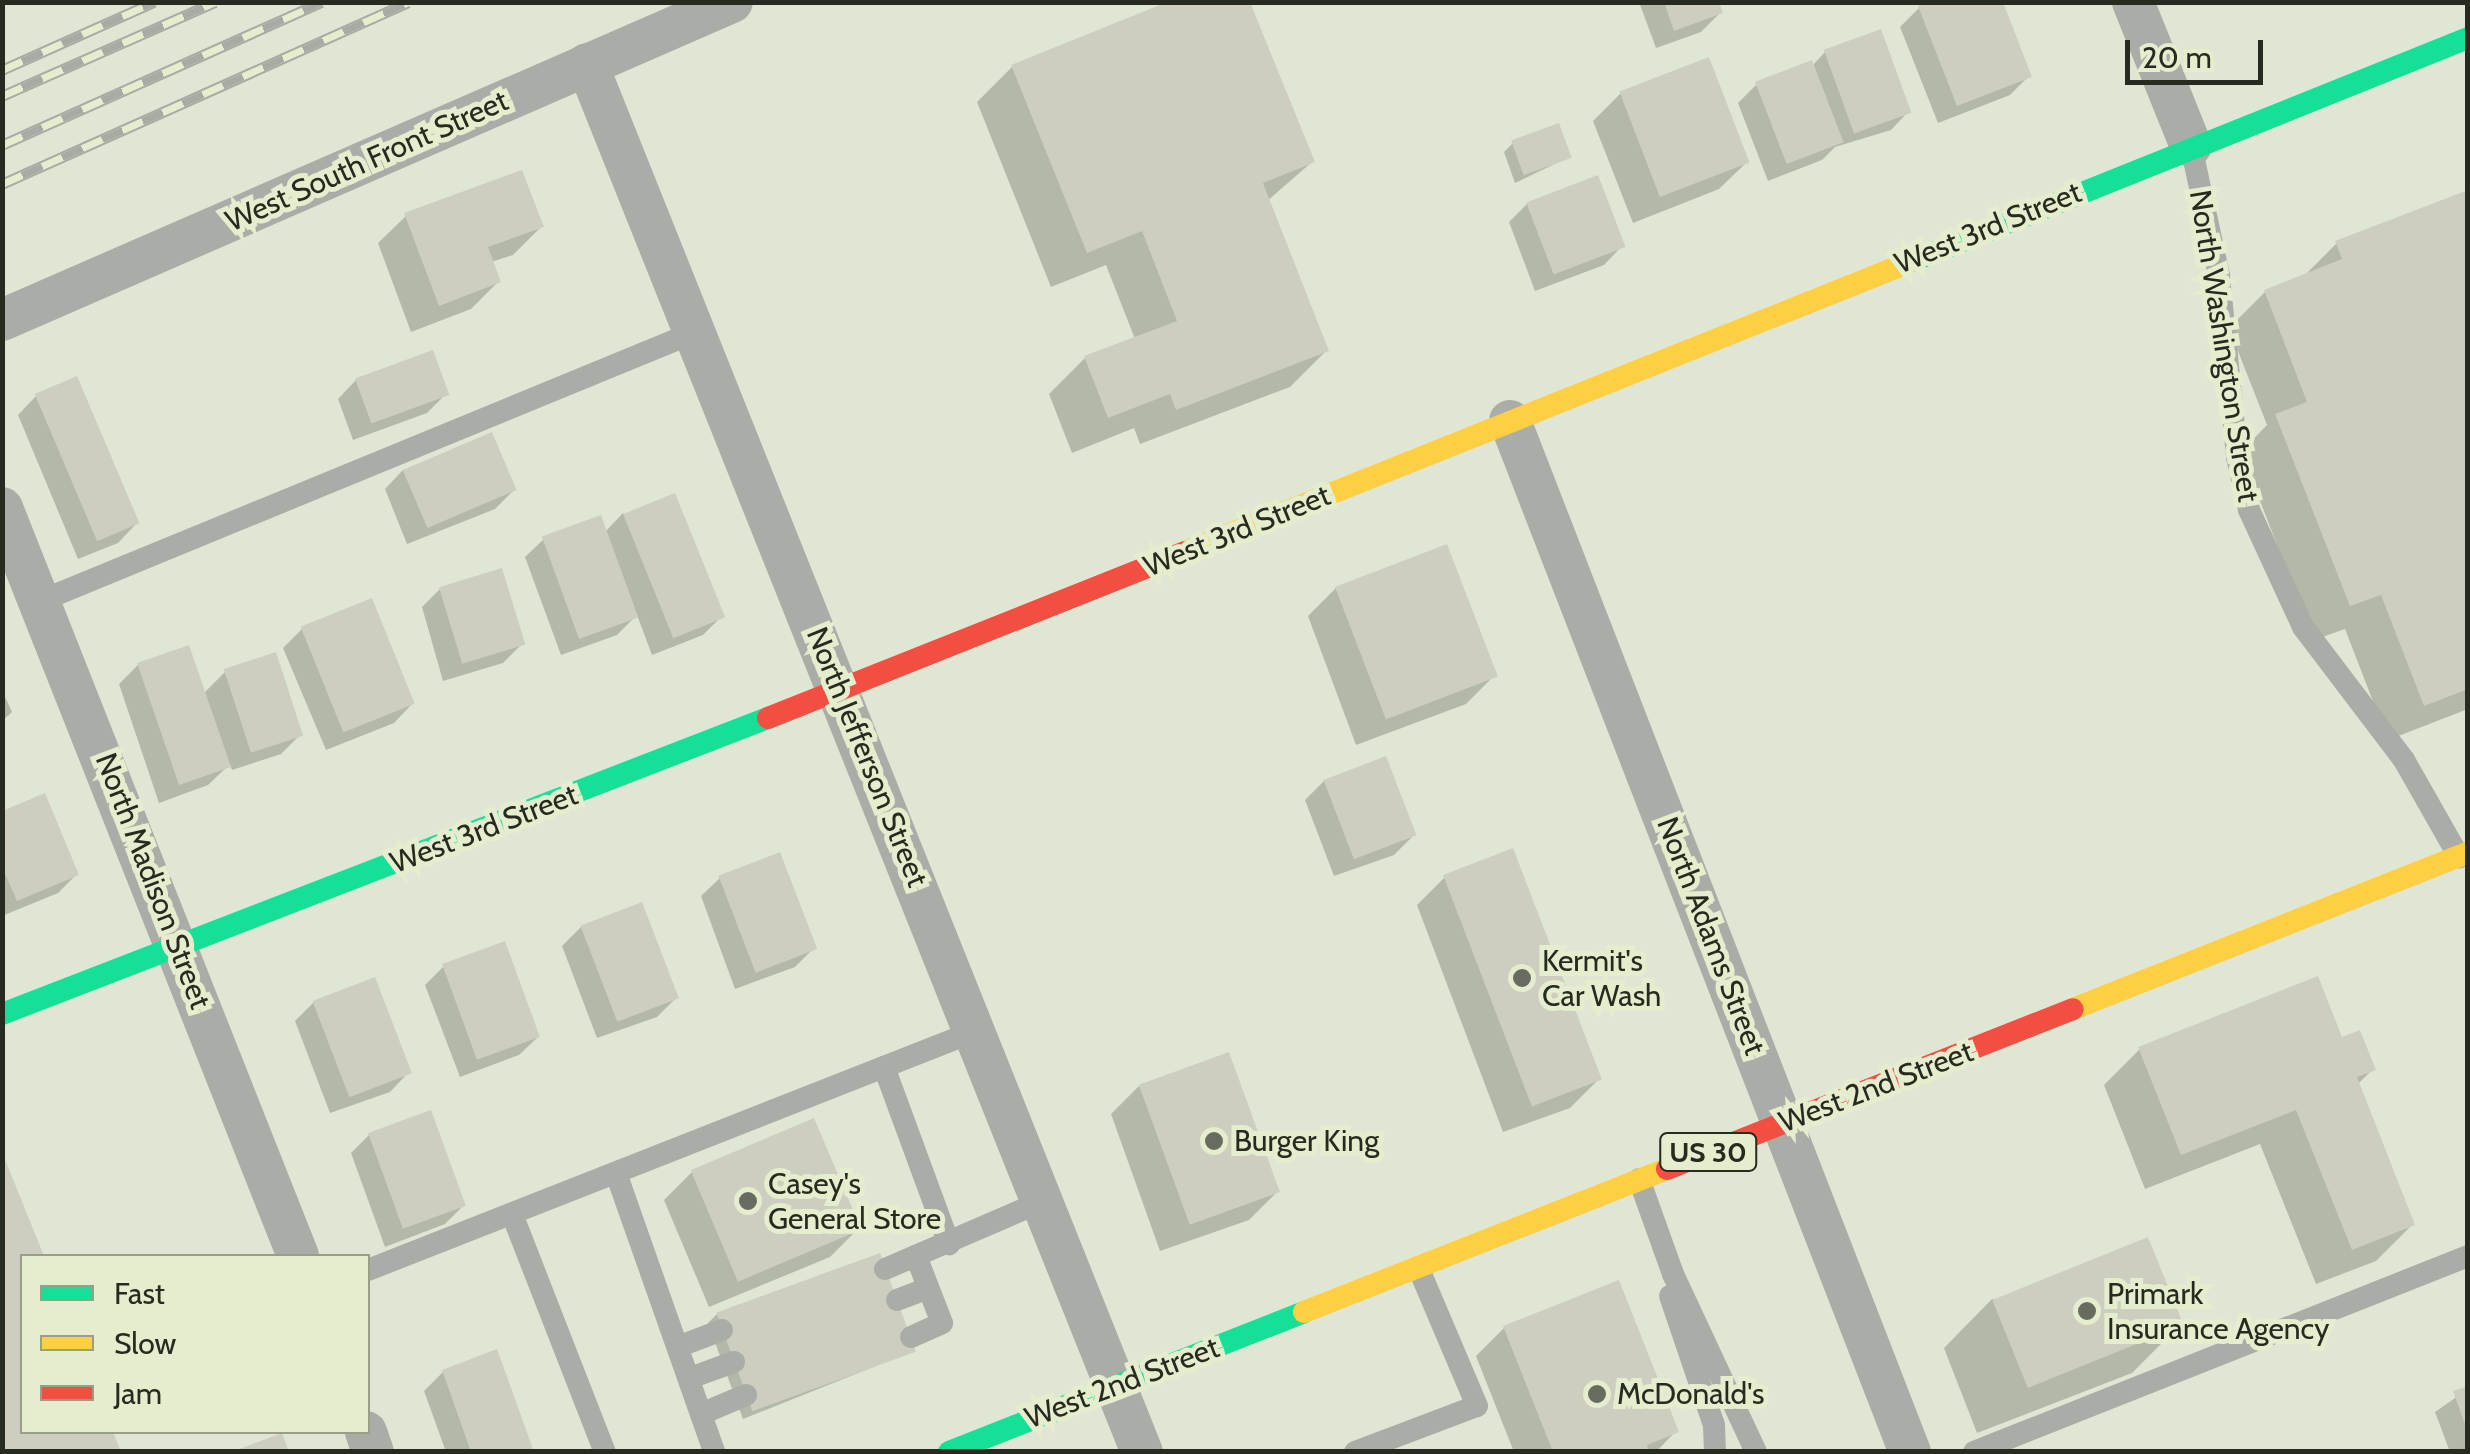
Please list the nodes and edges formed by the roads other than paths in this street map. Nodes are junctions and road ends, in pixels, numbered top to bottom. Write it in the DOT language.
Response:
graph roads {
  1 [pos="732,2"];
  2 [pos="2132,2"];
  3 [pos="2468,38"];
  4 [pos="587,64"];
  5 [pos="2191,146"];
  6 [pos="2,320"];
  7 [pos="695,332"];
  8 [pos="1510,421"];
  9 [pos="2,508"];
  10 [pos="43,600"];
  11 [pos="841,690"];
  12 [pos="2465,863"];
  13 [pos="179,948"];
  14 [pos="2,1014"];
  15 [pos="975,1031"];
  16 [pos="884,1067"];
  17 [pos="1784,1123"];
  18 [pos="616,1173"];
  19 [pos="1639,1178"];
  20 [pos="1043,1201"];
  21 [pos="512,1214"];
  22 [pos="949,1244"];
  23 [pos="297,1254"];
  24 [pos="916,1256"];
  25 [pos="2468,1256"];
  26 [pos="1418,1267"];
  27 [pos="370,1269"];
  28 [pos="885,1269"];
  29 [pos="1673,1274"];
  30 [pos="928,1288"];
  31 [pos="897,1300"];
  32 [pos="722,1330"];
  33 [pos="910,1337"];
  34 [pos="680,1346"];
  35 [pos="734,1362"];
  36 [pos="690,1378"];
  37 [pos="1116,1386"];
  38 [pos="746,1394"];
  39 [pos="701,1414"];
  40 [pos="604,1452"];
  41 [pos="714,1452"];
  42 [pos="948,1452"];
  43 [pos="1142,1452"];
  44 [pos="1355,1452"];
  45 [pos="1715,1452"];
  46 [pos="1756,1452"];
  47 [pos="1910,1452"];
  48 [pos="1974,1452"];
  1 -- 4 [label="street, West South Front Street"];
  2 -- 5 [label="street, North Washington Street"];
  3 -- 5 [label="main road, West 3rd Street"];
  4 -- 6 [label="street, West South Front Street"];
  4 -- 7 [label="street, North Jefferson Street"];
  5 -- 8 [label="main road, West 3rd Street"];
  5 -- 12 [label="lane, North Washington Street"];
  7 -- 10 [label="lane"];
  7 -- 11 [label="street, North Jefferson Street"];
  8 -- 11 [label="main road, West 3rd Street"];
  8 -- 17 [label="street, North Adams Street"];
  9 -- 10 [label="street, North Madison Street"];
  10 -- 13 [label="street, North Madison Street"];
  11 -- 13 [label="main road, West 3rd Street"];
  11 -- 15 [label="street, North Jefferson Street"];
  12 -- 17 [label="main road, West 2nd Street / US 30"];
  13 -- 14 [label="main road, West 3rd Street"];
  13 -- 23 [label="street, North Madison Street"];
  15 -- 16 [label="lane"];
  15 -- 20 [label="street, North Jefferson Street"];
  16 -- 18 [label="lane"];
  16 -- 22 [label="lane"];
  17 -- 19 [label="main road, West 2nd Street / US 30"];
  17 -- 47 [label="street, North Adams Street"];
  18 -- 21 [label="lane"];
  18 -- 34 [label="lane"];
  19 -- 26 [label="main road, West 2nd Street / US 30"];
  19 -- 29 [label="lane"];
  20 -- 22 [label="lane"];
  20 -- 37 [label="street, North Jefferson Street"];
  21 -- 27 [label="lane"];
  21 -- 40 [label="lane"];
  22 -- 24 [label="lane"];
  24 -- 28 [label="lane"];
  24 -- 30 [label="lane"];
  25 -- 48 [label="lane"];
  26 -- 37 [label="main road, West 2nd Street / US 30"];
  26 -- 44 [label="lane"];
  29 -- 45 [label="lane"];
  29 -- 46 [label="lane"];
  30 -- 31 [label="lane"];
  30 -- 33 [label="lane"];
  32 -- 34 [label="lane"];
  34 -- 36 [label="lane"];
  35 -- 36 [label="lane"];
  36 -- 39 [label="lane"];
  37 -- 42 [label="main road, West 2nd Street / US 30"];
  37 -- 43 [label="street, North Jefferson Street"];
  38 -- 39 [label="lane"];
  39 -- 41 [label="lane"];
}
